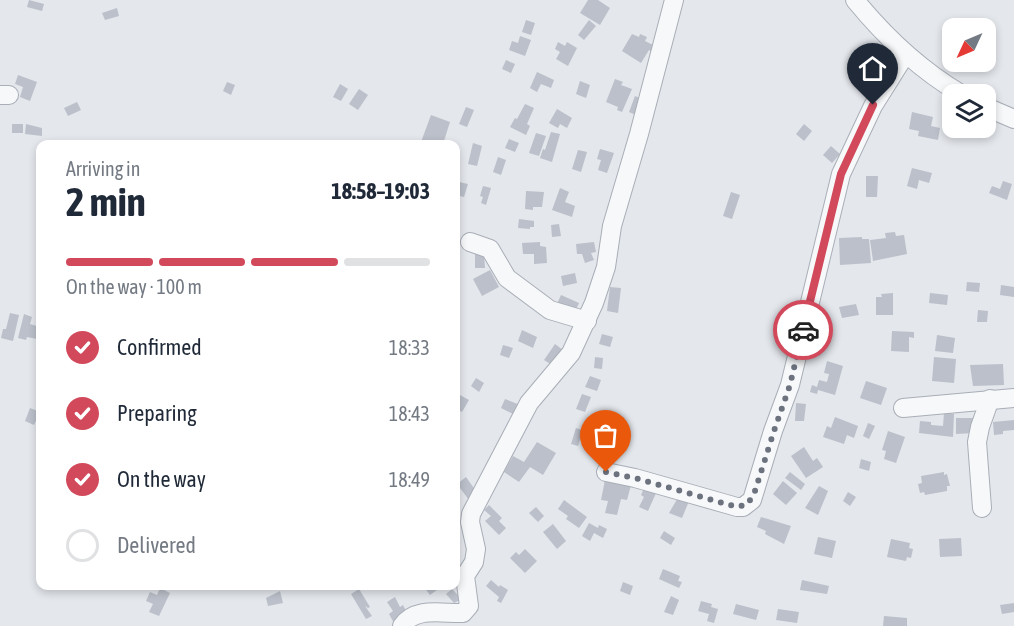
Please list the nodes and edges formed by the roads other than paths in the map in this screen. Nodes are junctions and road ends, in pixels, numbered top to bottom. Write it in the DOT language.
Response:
graph roads {
  1 [pos="674,0"];
  2 [pos="855,0"];
  3 [pos="905,55"];
  4 [pos="945,84"];
  5 [pos="996,111"];
  6 [pos="1014,119"];
  7 [pos="470,242"];
  8 [pos="586,321"];
  9 [pos="1014,398"];
  10 [pos="990,399"];
  11 [pos="903,408"];
  12 [pos="606,472"];
  13 [pos="982,508"];
  14 [pos="402,626"];
  1 -- 8 [label="street"];
  2 -- 3 [label="street"];
  3 -- 4 [label="street"];
  3 -- 12 [label="street"];
  5 -- 6 [label="street"];
  7 -- 8 [label="street"];
  8 -- 14 [label="street"];
  9 -- 10 [label="street"];
  10 -- 11 [label="street"];
  10 -- 13 [label="street"];
}
